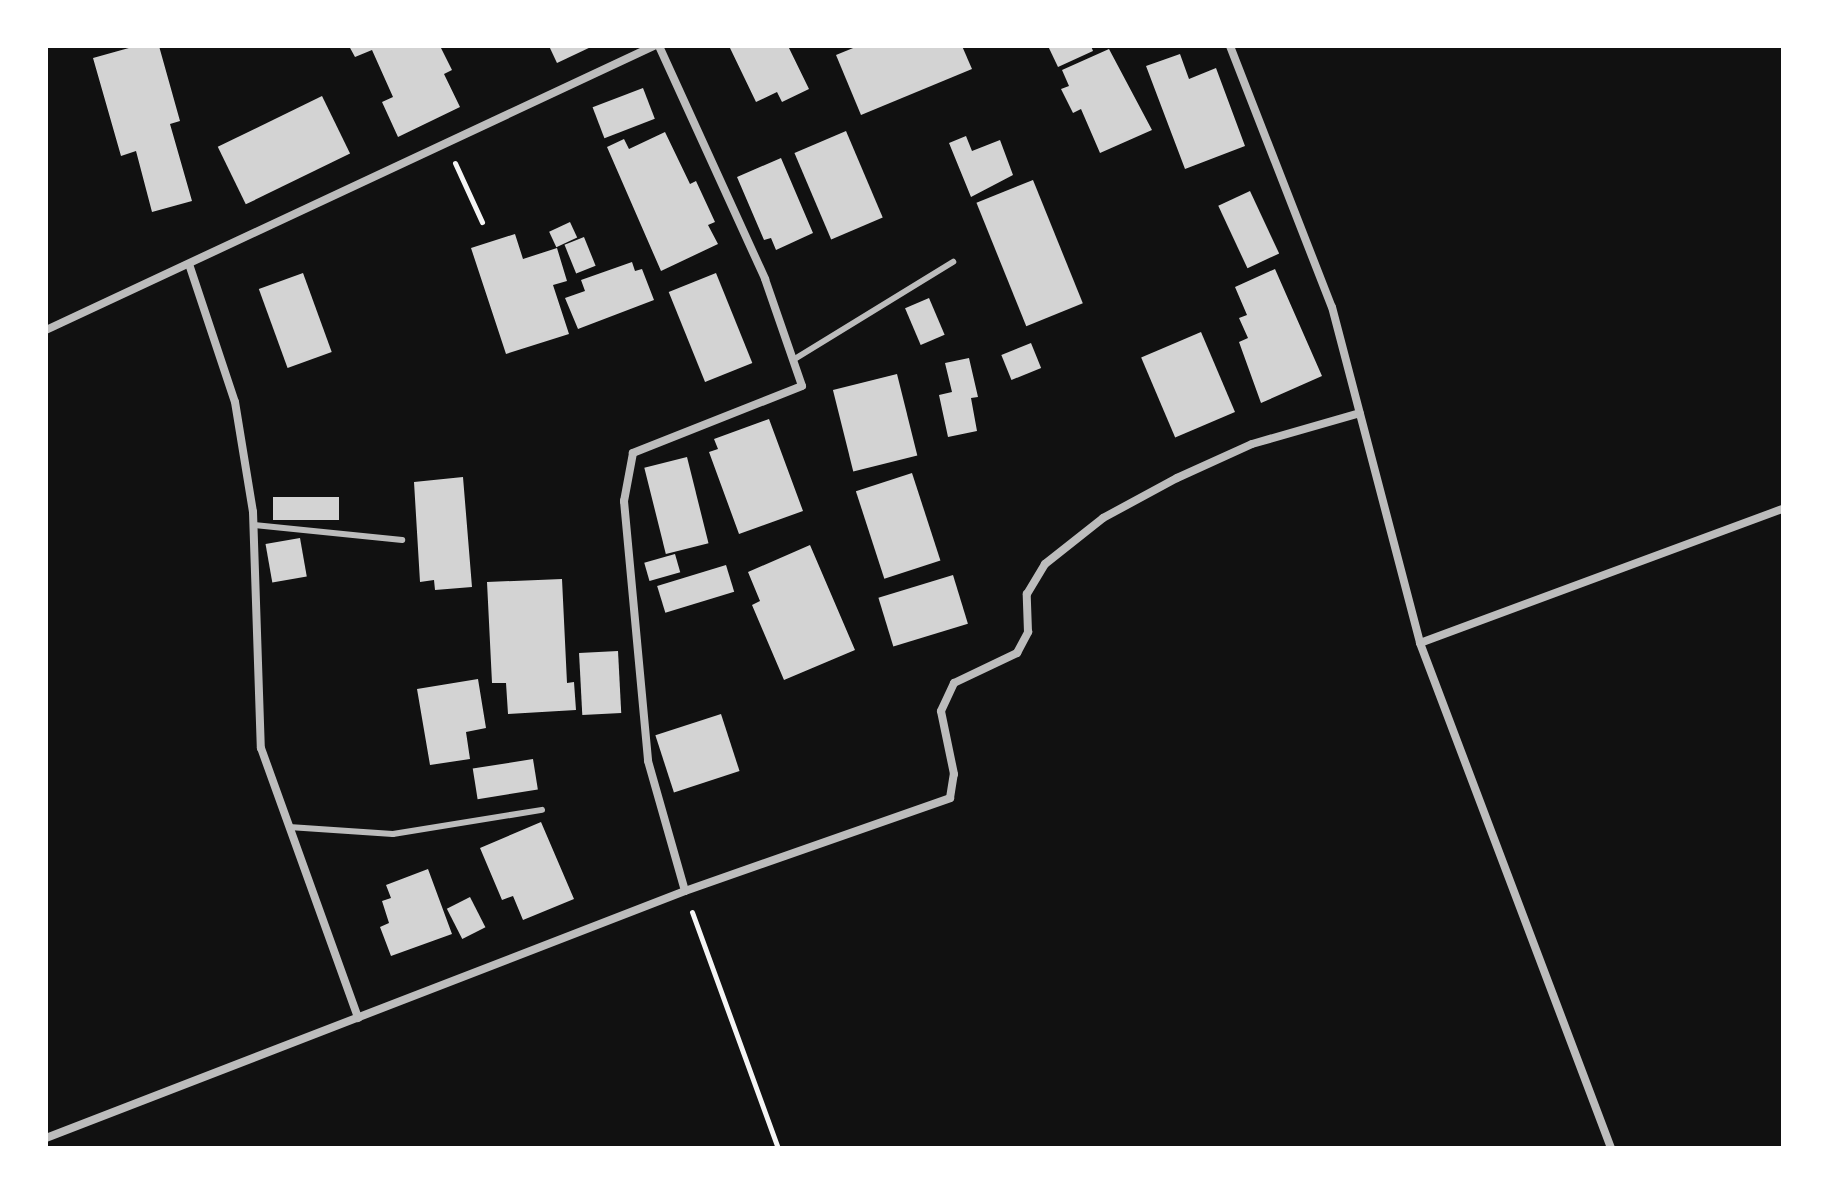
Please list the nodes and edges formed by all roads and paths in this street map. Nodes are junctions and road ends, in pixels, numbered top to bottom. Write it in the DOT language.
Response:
graph roads {
  1 [pos="656,46"];
  2 [pos="1230,46"];
  3 [pos="446,144"];
  4 [pos="482,222"];
  5 [pos="953,262"];
  6 [pos="189,264"];
  7 [pos="46,330"];
  8 [pos="793,360"];
  9 [pos="1360,413"];
  10 [pos="1783,509"];
  11 [pos="254,525"];
  12 [pos="402,540"];
  13 [pos="1420,643"];
  14 [pos="542,810"];
  15 [pos="285,827"];
  16 [pos="685,891"];
  17 [pos="358,1018"];
  18 [pos="46,1138"];
  19 [pos="778,1148"];
  20 [pos="1611,1148"];
  1 -- 3 [label="street"];
  1 -- 8 [label="street"];
  2 -- 9 [label="street"];
  3 -- 4 [label="path"];
  3 -- 6 [label="street"];
  5 -- 8 [label="lane"];
  6 -- 7 [label="street"];
  6 -- 11 [label="street"];
  8 -- 16 [label="street"];
  9 -- 13 [label="street"];
  9 -- 16 [label="street"];
  10 -- 13 [label="street"];
  11 -- 12 [label="lane"];
  11 -- 15 [label="street"];
  13 -- 20 [label="street"];
  14 -- 15 [label="lane"];
  15 -- 17 [label="street"];
  16 -- 17 [label="street"];
  16 -- 19 [label="path"];
  17 -- 18 [label="street"];
}
